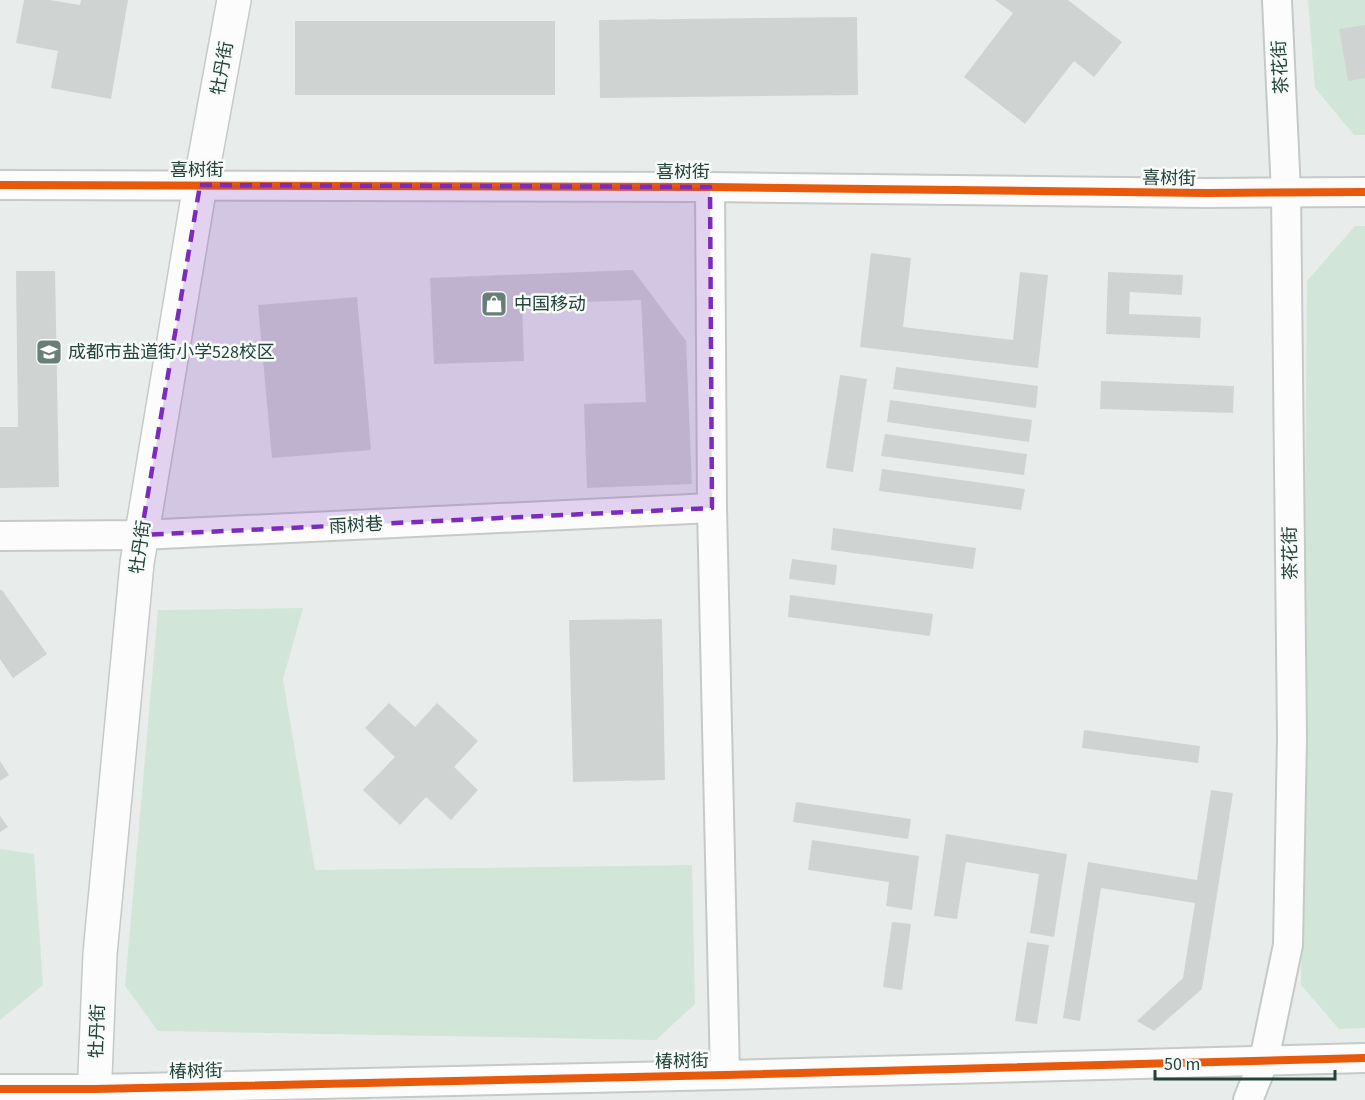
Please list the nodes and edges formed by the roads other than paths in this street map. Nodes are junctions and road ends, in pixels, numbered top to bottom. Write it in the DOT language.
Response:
graph roads {
  1 [pos="234,0"];
  2 [pos="1277,0"];
  3 [pos="0,185"];
  4 [pos="200,185"];
  5 [pos="710,187"];
  6 [pos="1286,192"];
  7 [pos="1365,192"];
  8 [pos="712,508"];
  9 [pos="0,536"];
  10 [pos="141,536"];
  11 [pos="1365,1058"];
  12 [pos="1264,1060"];
  13 [pos="725,1075"];
  14 [pos="0,1089"];
  15 [pos="94,1094"];
  16 [pos="1248,1100"];
  1 -- 4 [label="street, 牡丹街"];
  2 -- 6 [label="street, 茶花街"];
  3 -- 4 [label="street, 喜树街"];
  4 -- 5 [label="street, 喜树街"];
  4 -- 10 [label="street, 牡丹街"];
  5 -- 6 [label="street, 喜树街"];
  5 -- 8 [label="street"];
  6 -- 7 [label="street, 喜树街"];
  6 -- 12 [label="street, 茶花街"];
  8 -- 10 [label="street, 雨树巷"];
  8 -- 13 [label="street"];
  9 -- 10 [label="street, 雨树巷"];
  10 -- 15 [label="street, 牡丹街"];
  11 -- 12 [label="street, 椿树街"];
  12 -- 13 [label="street, 椿树街"];
  12 -- 16 [label="street, 茶花街"];
  13 -- 15 [label="street, 椿树街"];
  14 -- 15 [label="street, 椿树街"];
}
